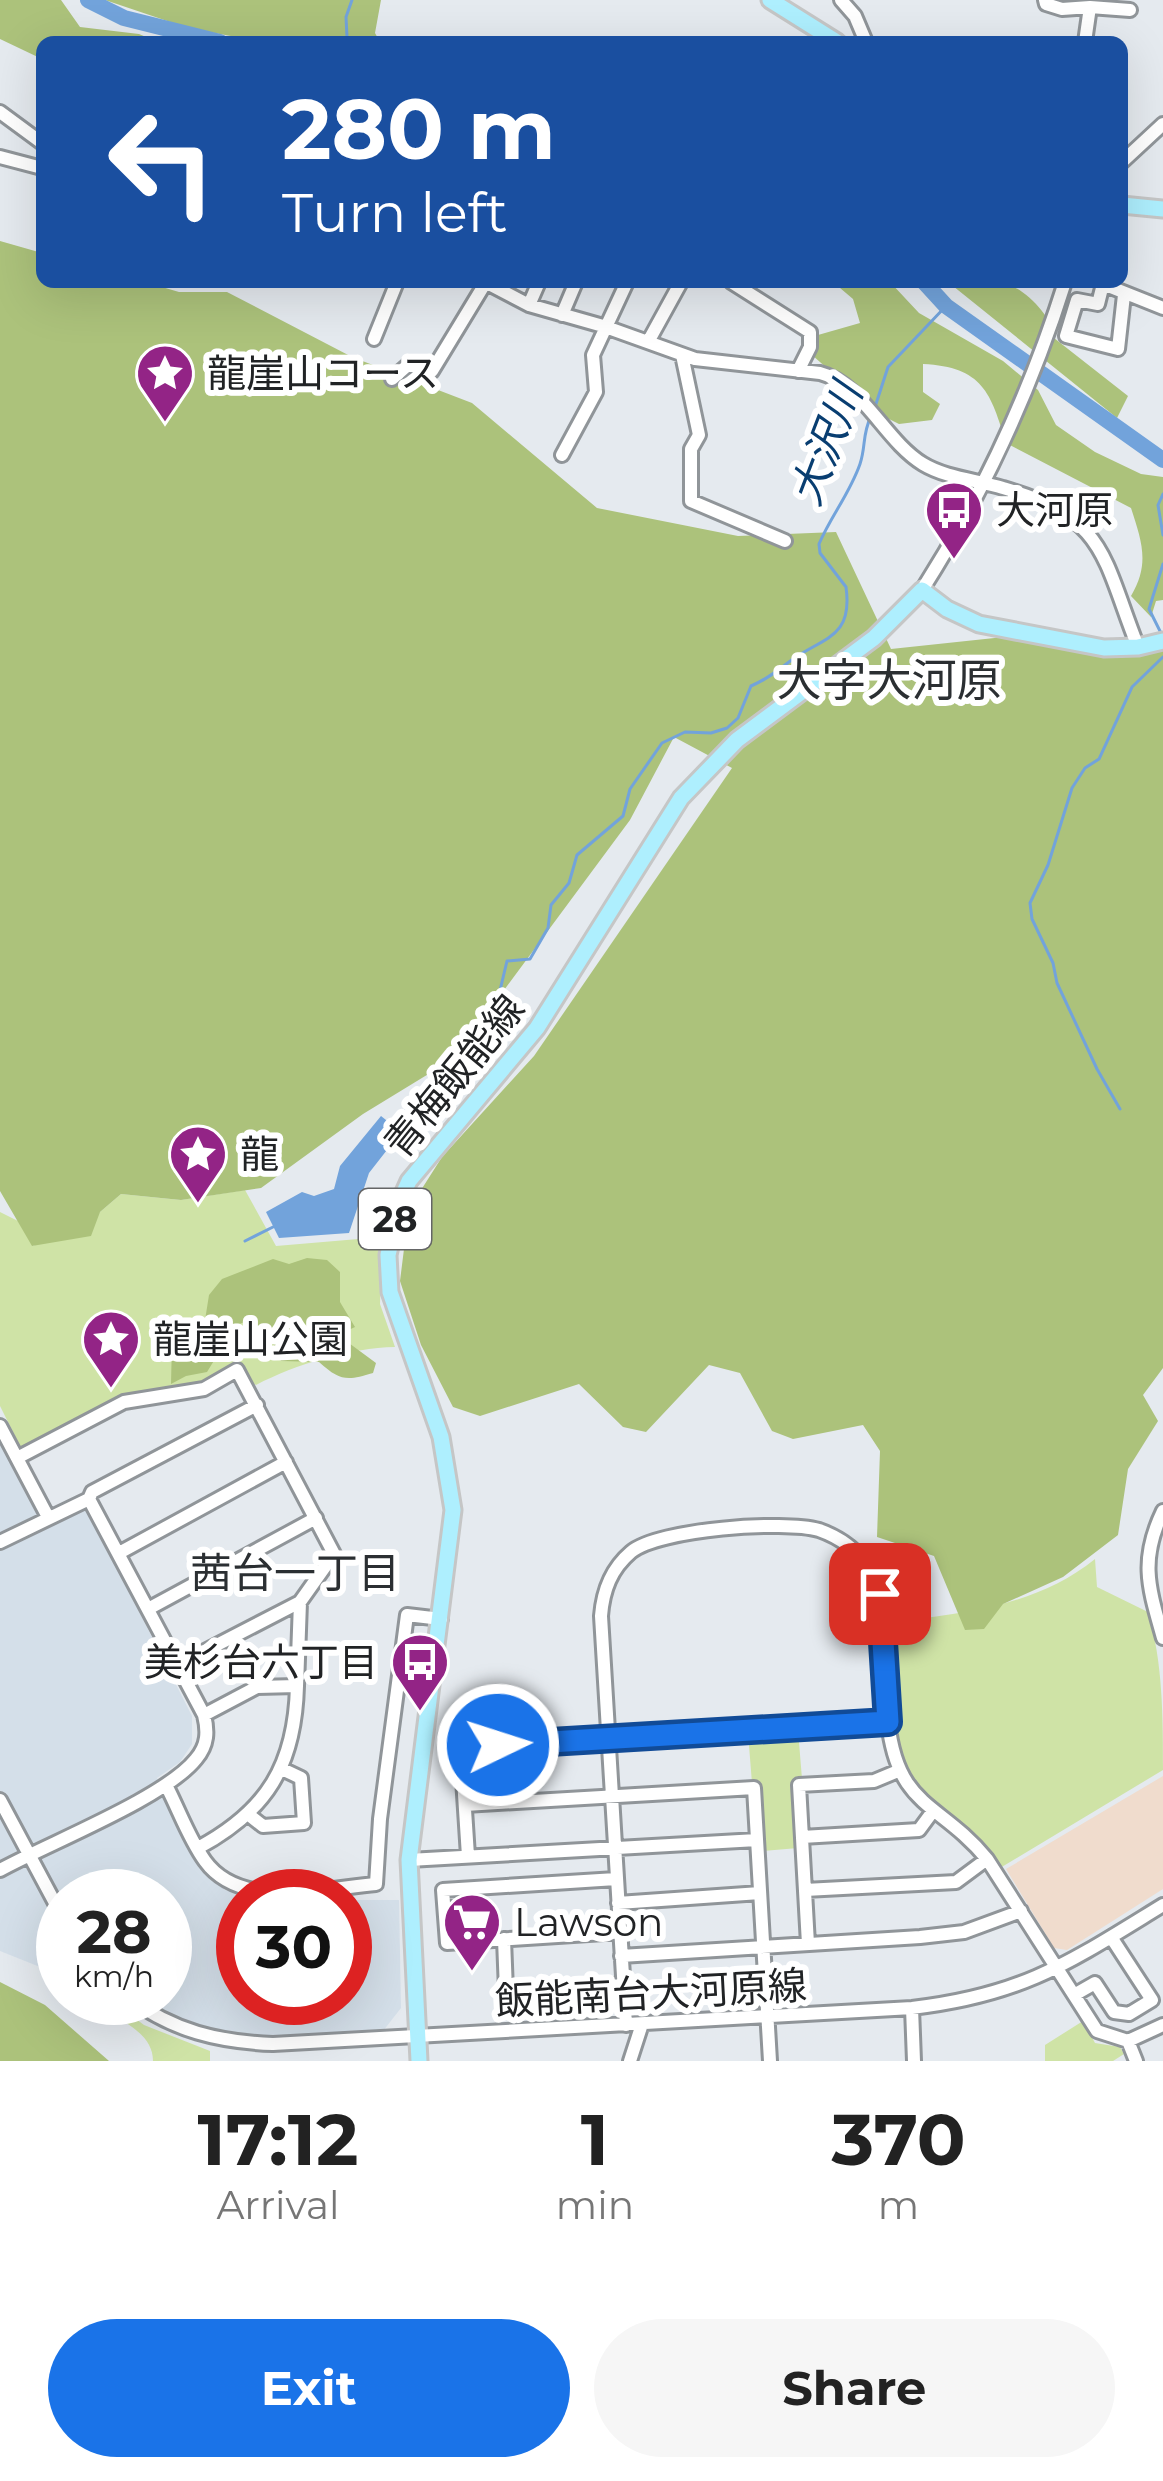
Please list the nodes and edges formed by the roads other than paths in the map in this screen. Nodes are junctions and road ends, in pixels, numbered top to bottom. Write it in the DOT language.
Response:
graph roads {
  1 [pos="770,0"];
  2 [pos="841,0"];
  3 [pos="1045,0"];
  4 [pos="1090,7"];
  5 [pos="1130,10"];
  6 [pos="808,34"];
  7 [pos="863,36"];
  8 [pos="1086,36"];
  9 [pos="0,112"];
  10 [pos="1163,124"];
  11 [pos="36,139"];
  12 [pos="1128,156"];
  13 [pos="0,157"];
  14 [pos="36,166"];
  15 [pos="1128,206"];
  16 [pos="1163,209"];
  17 [pos="395,288"];
  18 [pos="482,288"];
  19 [pos="497,288"];
  20 [pos="536,288"];
  21 [pos="573,288"];
  22 [pos="624,288"];
  23 [pos="678,288"];
  24 [pos="740,288"];
  25 [pos="1064,288"];
  26 [pos="1102,288"];
  27 [pos="1119,288"];
  28 [pos="1124,295"];
  29 [pos="529,305"];
  30 [pos="1163,308"];
  31 [pos="562,315"];
  32 [pos="603,326"];
  33 [pos="374,339"];
  34 [pos="648,342"];
  35 [pos="682,355"];
  36 [pos="798,371"];
  37 [pos="392,379"];
  38 [pos="562,454"];
  39 [pos="984,482"];
  40 [pos="785,541"];
  41 [pos="922,590"];
  42 [pos="1151,644"];
  43 [pos="257,1405"];
  44 [pos="0,1426"];
  45 [pos="17,1458"];
  46 [pos="286,1462"];
  47 [pos="89,1498"];
  48 [pos="1163,1511"];
  49 [pos="48,1517"];
  50 [pos="316,1518"];
  51 [pos="0,1542"];
  52 [pos="119,1553"];
  53 [pos="300,1602"];
  54 [pos="148,1609"];
  55 [pos="442,1619"];
  56 [pos="1163,1638"];
  57 [pos="178,1665"];
  58 [pos="297,1686"];
  59 [pos="904,1696"];
  60 [pos="887,1697"];
  61 [pos="204,1714"];
  62 [pos="888,1722"];
  63 [pos="608,1738"];
  64 [pos="282,1769"];
  65 [pos="898,1771"];
  66 [pos="166,1785"];
  67 [pos="611,1796"];
  68 [pos="0,1800"];
  69 [pos="465,1805"];
  70 [pos="933,1811"];
  71 [pos="249,1815"];
  72 [pos="802,1838"];
  73 [pos="757,1840"];
  74 [pos="198,1848"];
  75 [pos="614,1848"];
  76 [pos="28,1854"];
  77 [pos="468,1856"];
  78 [pos="988,1859"];
  79 [pos="409,1860"];
  80 [pos="36,1869"];
  81 [pos="0,1870"];
  82 [pos="616,1879"];
  83 [pos="805,1890"];
  84 [pos="760,1893"];
  85 [pos="618,1903"];
  86 [pos="1163,1905"];
  87 [pos="1021,1911"];
  88 [pos="620,1931"];
  89 [pos="1111,1937"];
  90 [pos="504,1939"];
  91 [pos="808,1945"];
  92 [pos="763,1948"];
  93 [pos="621,1955"];
  94 [pos="1058,1970"];
  95 [pos="623,1985"];
  96 [pos="1074,1995"];
  97 [pos="912,2008"];
  98 [pos="767,2016"];
  99 [pos="642,2024"];
  100 [pos="176,2025"];
  101 [pos="626,2025"];
  102 [pos="1163,2025"];
  103 [pos="418,2036"];
  104 [pos="1127,2041"];
  105 [pos="419,2061"];
  106 [pos="629,2061"];
  107 [pos="770,2061"];
  108 [pos="914,2061"];
  109 [pos="1136,2061"];
  1 -- 6 [label="main road"];
  2 -- 7 [label="street"];
  3 -- 4 [label="street"];
  4 -- 5 [label="street"];
  4 -- 8 [label="street"];
  9 -- 11 [label="street"];
  10 -- 12 [label="street"];
  13 -- 14 [label="street"];
  15 -- 16 [label="main road"];
  17 -- 33 [label="street"];
  18 -- 37 [label="street"];
  19 -- 29 [label="street"];
  20 -- 29 [label="street"];
  21 -- 31 [label="street"];
  22 -- 32 [label="street"];
  23 -- 34 [label="street"];
  24 -- 36 [label="street"];
  25 -- 39 [label="street"];
  26 -- 28 [label="street"];
  27 -- 28 [label="street"];
  28 -- 30 [label="street"];
  29 -- 31 [label="street"];
  31 -- 32 [label="street"];
  32 -- 34 [label="street"];
  32 -- 38 [label="street"];
  34 -- 35 [label="street"];
  35 -- 36 [label="street"];
  35 -- 40 [label="street"];
  36 -- 39 [label="street"];
  39 -- 41 [label="street"];
  39 -- 42 [label="street"];
  41 -- 42 [label="main road"];
  41 -- 55 [label="main road, 青梅飯能線 / 28"];
  43 -- 45 [label="street"];
  43 -- 46 [label="street"];
  43 -- 47 [label="street"];
  44 -- 45 [label="street"];
  45 -- 49 [label="street"];
  46 -- 50 [label="street"];
  46 -- 52 [label="street"];
  47 -- 49 [label="street"];
  47 -- 52 [label="street"];
  48 -- 56 [label="street"];
  49 -- 51 [label="street"];
  50 -- 53 [label="street"];
  50 -- 54 [label="street"];
  52 -- 54 [label="street"];
  53 -- 57 [label="street"];
  53 -- 58 [label="street"];
  54 -- 57 [label="street"];
  55 -- 74 [label="street"];
  55 -- 79 [label="main road, 青梅飯能線 / 28"];
  57 -- 61 [label="street"];
  58 -- 61 [label="street"];
  58 -- 64 [label="street"];
  59 -- 60 [label="street"];
  60 -- 62 [label="street"];
  60 -- 63 [label="street"];
  61 -- 66 [label="street"];
  62 -- 63 [label="street"];
  62 -- 65 [label="street"];
  63 -- 67 [label="street"];
  63 -- 69 [label="street"];
  64 -- 71 [label="street"];
  64 -- 71 [label="street"];
  65 -- 70 [label="street"];
  65 -- 72 [label="street"];
  66 -- 74 [label="street"];
  66 -- 76 [label="street"];
  67 -- 69 [label="street"];
  67 -- 73 [label="street"];
  67 -- 75 [label="street"];
  68 -- 76 [label="street"];
  69 -- 77 [label="street"];
  70 -- 72 [label="street"];
  70 -- 78 [label="street"];
  71 -- 74 [label="street"];
  72 -- 83 [label="street"];
  73 -- 75 [label="street"];
  73 -- 84 [label="street"];
  75 -- 77 [label="street"];
  75 -- 82 [label="street"];
  76 -- 80 [label="street"];
  76 -- 81 [label="street"];
  77 -- 79 [label="street"];
  78 -- 83 [label="street"];
  78 -- 87 [label="street"];
  79 -- 103 [label="main road, 青梅飯能線 / 28"];
  82 -- 85 [label="street"];
  82 -- 90 [label="street"];
  83 -- 91 [label="street"];
  84 -- 85 [label="street"];
  84 -- 92 [label="street"];
  85 -- 88 [label="street"];
  86 -- 89 [label="street, 飯能南台大河原線"];
  87 -- 91 [label="street"];
  87 -- 94 [label="street"];
  88 -- 90 [label="street"];
  88 -- 93 [label="street"];
  89 -- 94 [label="street, 飯能南台大河原線"];
  89 -- 96 [label="street"];
  90 -- 95 [label="street"];
  91 -- 92 [label="street"];
  92 -- 93 [label="street"];
  92 -- 98 [label="street"];
  93 -- 95 [label="street"];
  94 -- 96 [label="street"];
  94 -- 97 [label="street, 飯能南台大河原線"];
  95 -- 101 [label="street"];
  96 -- 104 [label="street"];
  97 -- 98 [label="street, 飯能南台大河原線"];
  97 -- 108 [label="street"];
  98 -- 99 [label="street, 飯能南台大河原線"];
  98 -- 107 [label="street"];
  99 -- 101 [label="street, 飯能南台大河原線"];
  99 -- 106 [label="street"];
  100 -- 103 [label="street, 飯能南台大河原線"];
  101 -- 103 [label="street, 飯能南台大河原線"];
  102 -- 104 [label="street"];
  103 -- 105 [label="main road, 青梅飯能線 / 28"];
  104 -- 109 [label="street"];
}
